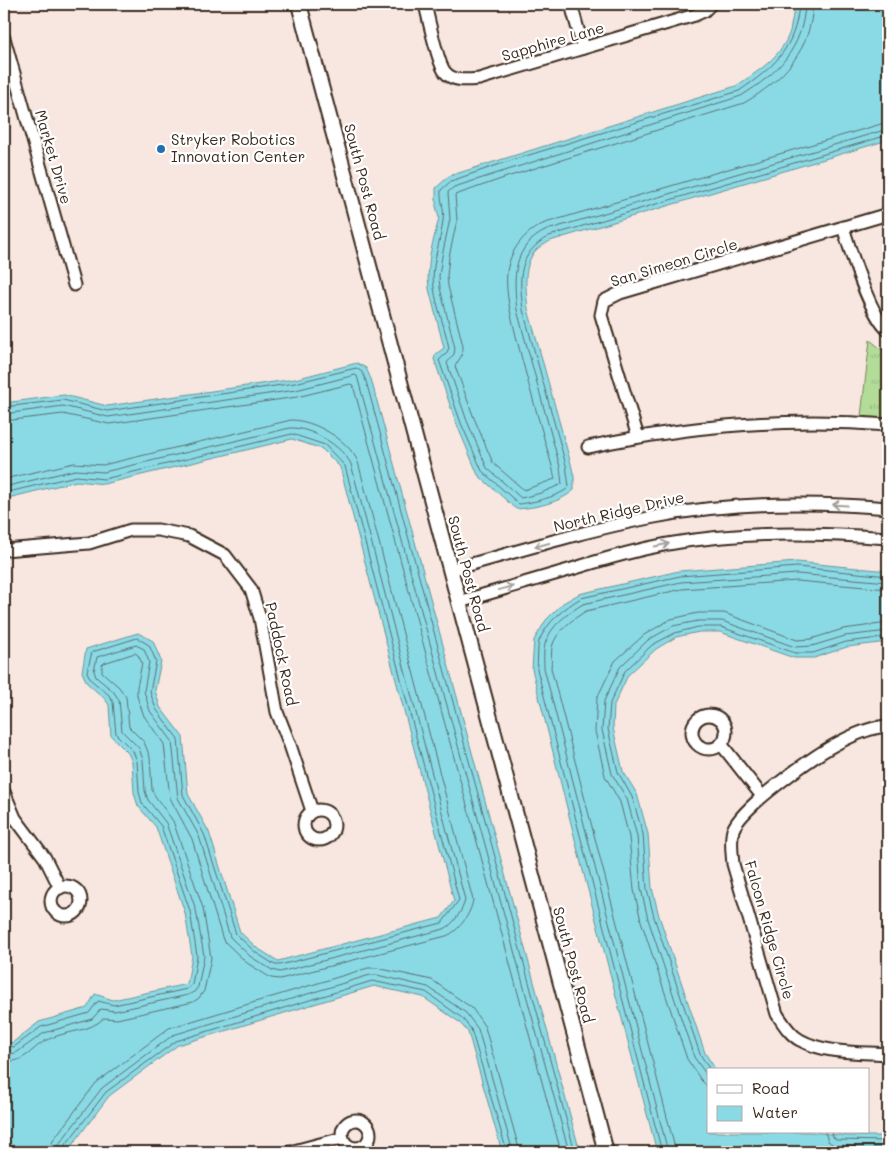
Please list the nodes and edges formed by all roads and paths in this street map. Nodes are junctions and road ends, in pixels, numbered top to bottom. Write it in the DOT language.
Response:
graph roads {
  1 [pos="299,4"];
  2 [pos="425,4"];
  3 [pos="571,4"];
  4 [pos="711,4"];
  5 [pos="4,38"];
  6 [pos="583,48"];
  7 [pos="888,214"];
  8 [pos="843,227"];
  9 [pos="74,285"];
  10 [pos="888,330"];
  11 [pos="888,425"];
  12 [pos="638,437"];
  13 [pos="588,447"];
  14 [pos="888,508"];
  15 [pos="888,512"];
  16 [pos="888,538"];
  17 [pos="4,550"];
  18 [pos="450,570"];
  19 [pos="459,602"];
  20 [pos="888,726"];
  21 [pos="721,744"];
  22 [pos="4,792"];
  23 [pos="762,796"];
  24 [pos="312,812"];
  25 [pos="60,888"];
  26 [pos="888,1054"];
  27 [pos="343,1138"];
  28 [pos="290,1152"];
  29 [pos="606,1152"];
  1 -- 18 [label="street, South Post Road"];
  2 -- 6 [label="street, Sapphire Lane"];
  3 -- 6 [label="street"];
  4 -- 6 [label="street, Sapphire Lane"];
  5 -- 9 [label="street, Market Drive"];
  7 -- 8 [label="street, San Simeon Circle"];
  8 -- 10 [label="street"];
  8 -- 12 [label="street, San Simeon Circle"];
  11 -- 12 [label="street"];
  12 -- 13 [label="street"];
  14 -- 15 [label="street"];
  14 -- 18 [label="street, North Ridge Drive, one-way"];
  19 -- 16 [label="street, one-way"];
  17 -- 24 [label="street, Paddock Road"];
  18 -- 19 [label="street, South Post Road"];
  19 -- 29 [label="street, South Post Road"];
  20 -- 23 [label="street, Falcon Ridge Circle"];
  21 -- 23 [label="street"];
  22 -- 25 [label="street"];
  23 -- 26 [label="street, Falcon Ridge Circle"];
  27 -- 28 [label="street"];
}
